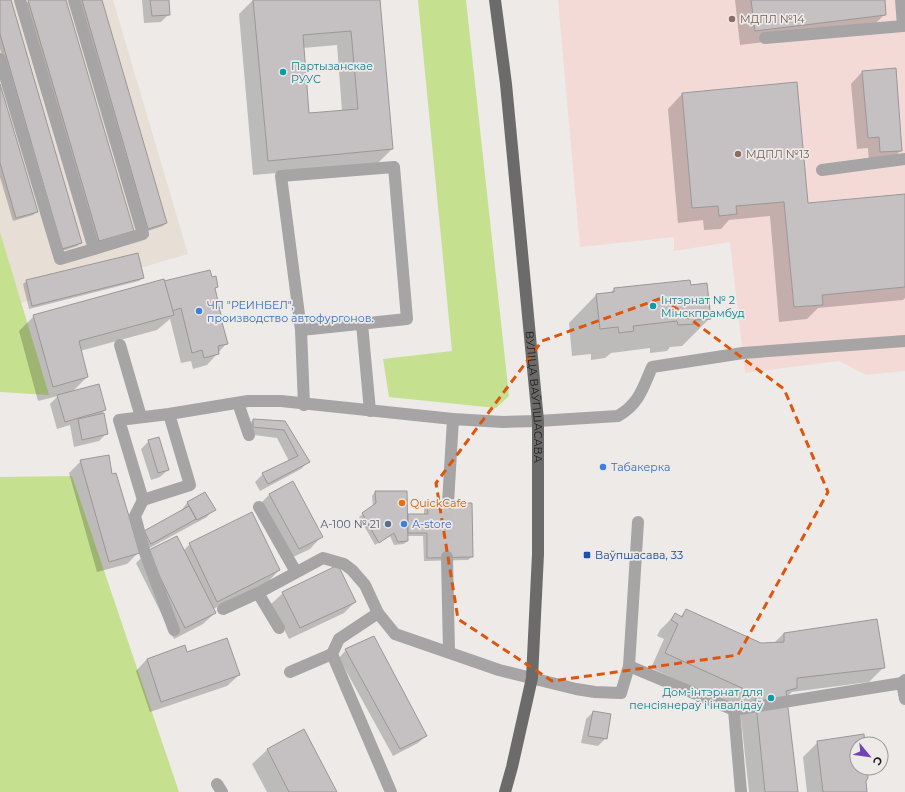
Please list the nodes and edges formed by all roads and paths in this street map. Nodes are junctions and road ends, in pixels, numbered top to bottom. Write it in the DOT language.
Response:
graph roads {
  1 [pos="20,0"];
  2 [pos="74,0"];
  3 [pos="495,0"];
  4 [pos="901,0"];
  5 [pos="904,26"];
  6 [pos="765,38"];
  7 [pos="0,59"];
  8 [pos="905,158"];
  9 [pos="822,170"];
  10 [pos="94,249"];
  11 [pos="362,324"];
  12 [pos="301,330"];
  13 [pos="905,341"];
  14 [pos="120,345"];
  15 [pos="238,403"];
  16 [pos="304,405"];
  17 [pos="370,411"];
  18 [pos="169,414"];
  19 [pos="141,417"];
  20 [pos="453,419"];
  21 [pos="538,422"];
  22 [pos="249,435"];
  23 [pos="143,500"];
  24 [pos="448,503"];
  25 [pos="259,507"];
  26 [pos="638,522"];
  27 [pos="448,558"];
  28 [pos="296,572"];
  29 [pos="258,593"];
  30 [pos="224,609"];
  31 [pos="378,613"];
  32 [pos="278,628"];
  33 [pos="174,630"];
  34 [pos="449,652"];
  35 [pos="332,654"];
  36 [pos="629,666"];
  37 [pos="290,672"];
  38 [pos="532,678"];
  39 [pos="903,681"];
  40 [pos="905,699"];
  41 [pos="734,710"];
  42 [pos="391,792"];
  43 [pos="505,792"];
  44 [pos="741,792"];
  1 -- 10 [label="lane"];
  2 -- 10 [label="lane"];
  3 -- 21 [label="main road, ВУЛІЦА ВАЎПШАСАВА"];
  4 -- 5 [label="lane"];
  5 -- 6 [label="lane"];
  7 -- 10 [label="lane"];
  8 -- 9 [label="lane"];
  11 -- 12 [label="lane"];
  11 -- 12 [label="lane"];
  11 -- 17 [label="lane"];
  12 -- 16 [label="lane"];
  13 -- 21 [label="lane"];
  14 -- 19 [label="lane"];
  15 -- 16 [label="lane"];
  15 -- 18 [label="lane"];
  15 -- 22 [label="lane"];
  16 -- 17 [label="lane"];
  17 -- 20 [label="lane"];
  18 -- 19 [label="lane"];
  18 -- 23 [label="lane"];
  19 -- 23 [label="lane"];
  20 -- 21 [label="lane"];
  20 -- 24 [label="lane"];
  21 -- 38 [label="main road, ВУЛІЦА ВАЎПШАСАВА"];
  23 -- 33 [label="lane"];
  25 -- 28 [label="lane"];
  26 -- 36 [label="lane"];
  27 -- 34 [label="lane"];
  28 -- 29 [label="lane"];
  28 -- 31 [label="lane"];
  29 -- 30 [label="lane"];
  29 -- 32 [label="lane"];
  31 -- 34 [label="lane"];
  31 -- 35 [label="lane"];
  34 -- 38 [label="lane"];
  35 -- 37 [label="lane"];
  35 -- 42 [label="lane"];
  36 -- 38 [label="lane"];
  36 -- 41 [label="lane"];
  38 -- 43 [label="main road, ВУЛІЦА ВАЎПШАСАВА"];
  39 -- 40 [label="lane"];
  39 -- 41 [label="lane"];
  41 -- 44 [label="lane"];
}
